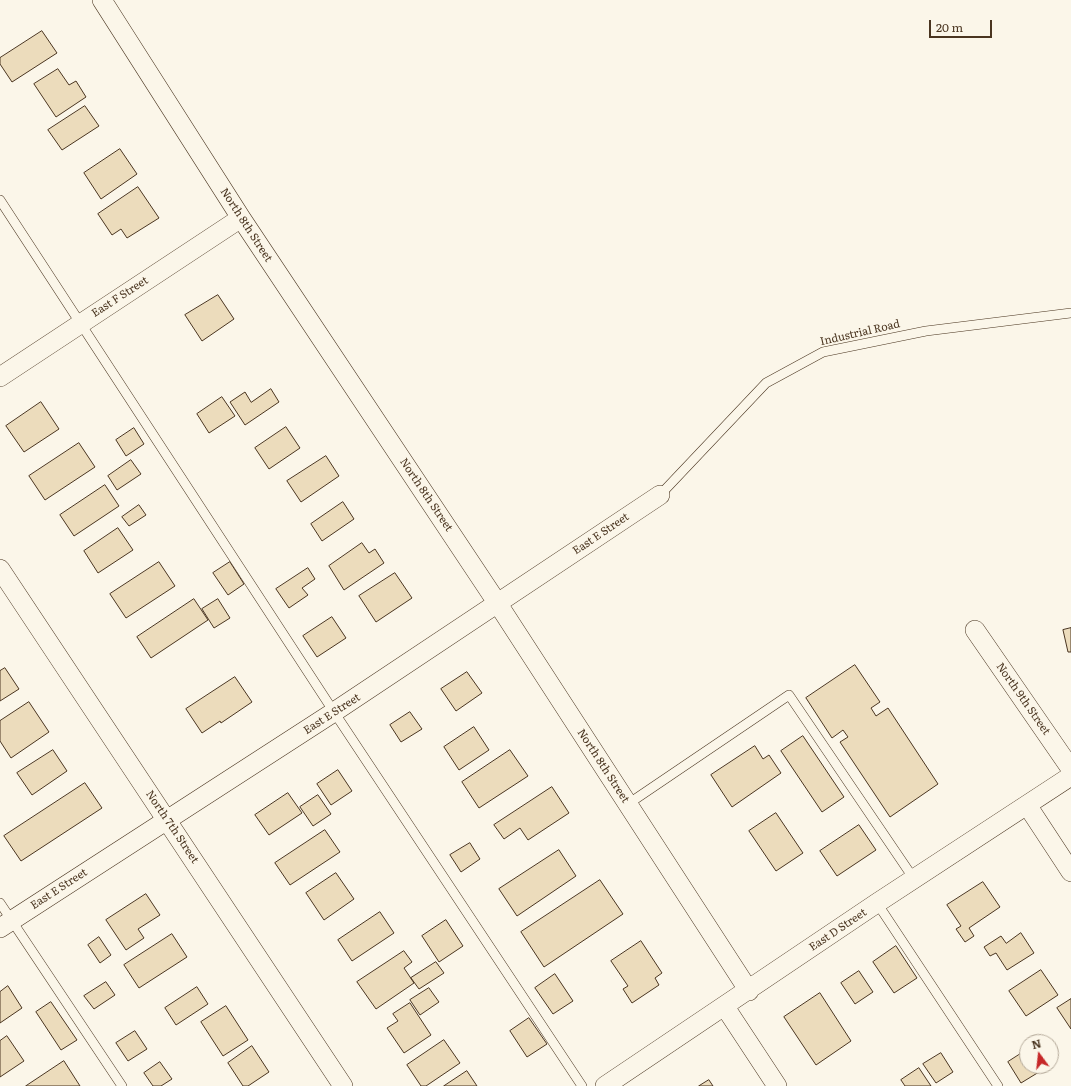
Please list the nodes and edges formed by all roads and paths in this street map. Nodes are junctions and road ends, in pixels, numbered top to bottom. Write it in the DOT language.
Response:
graph roads {
  1 [pos="102,0"];
  2 [pos="0,200"];
  3 [pos="241,218"];
  4 [pos="1071,313"];
  5 [pos="80,323"];
  6 [pos="0,377"];
  7 [pos="660,495"];
  8 [pos="0,569"];
  9 [pos="498,604"];
  10 [pos="975,630"];
  11 [pos="334,712"];
  12 [pos="1071,769"];
  13 [pos="1071,776"];
  14 [pos="628,804"];
  15 [pos="1027,805"];
  16 [pos="167,819"];
  17 [pos="1071,872"];
  18 [pos="914,879"];
  19 [pos="0,903"];
  20 [pos="877,904"];
  21 [pos="6,924"];
  22 [pos="749,991"];
  23 [pos="725,1007"];
  24 [pos="122,1086"];
  25 [pos="343,1086"];
  26 [pos="582,1086"];
  27 [pos="605,1086"];
  28 [pos="777,1086"];
  29 [pos="998,1086"];
  1 -- 3 [label="street, North 8th Street"];
  2 -- 5 [label="lane"];
  3 -- 5 [label="street, East F Street"];
  3 -- 9 [label="street, North 8th Street"];
  4 -- 7 [label="lane, Industrial Road"];
  5 -- 6 [label="street, East F Street"];
  5 -- 11 [label="lane"];
  7 -- 9 [label="street, East E Street"];
  8 -- 16 [label="street, North 7th Street"];
  9 -- 11 [label="street, East E Street"];
  9 -- 14 [label="street, North 8th Street"];
  10 -- 12 [label="street, North 9th Street"];
  11 -- 16 [label="street, East E Street"];
  11 -- 26 [label="lane"];
  13 -- 15 [label="street, East D Street"];
  14 -- 18 [label="lane"];
  14 -- 22 [label="street, North 8th Street"];
  15 -- 17 [label="street"];
  15 -- 18 [label="street, East D Street"];
  16 -- 21 [label="street, East E Street"];
  16 -- 25 [label="street, North 7th Street"];
  18 -- 20 [label="street, East D Street"];
  19 -- 21 [label="lane"];
  20 -- 22 [label="street, East D Street"];
  20 -- 29 [label="lane"];
  21 -- 24 [label="lane"];
  22 -- 23 [label="street, East D Street"];
  23 -- 27 [label="street, East D Street"];
  23 -- 28 [label="street"];
}
